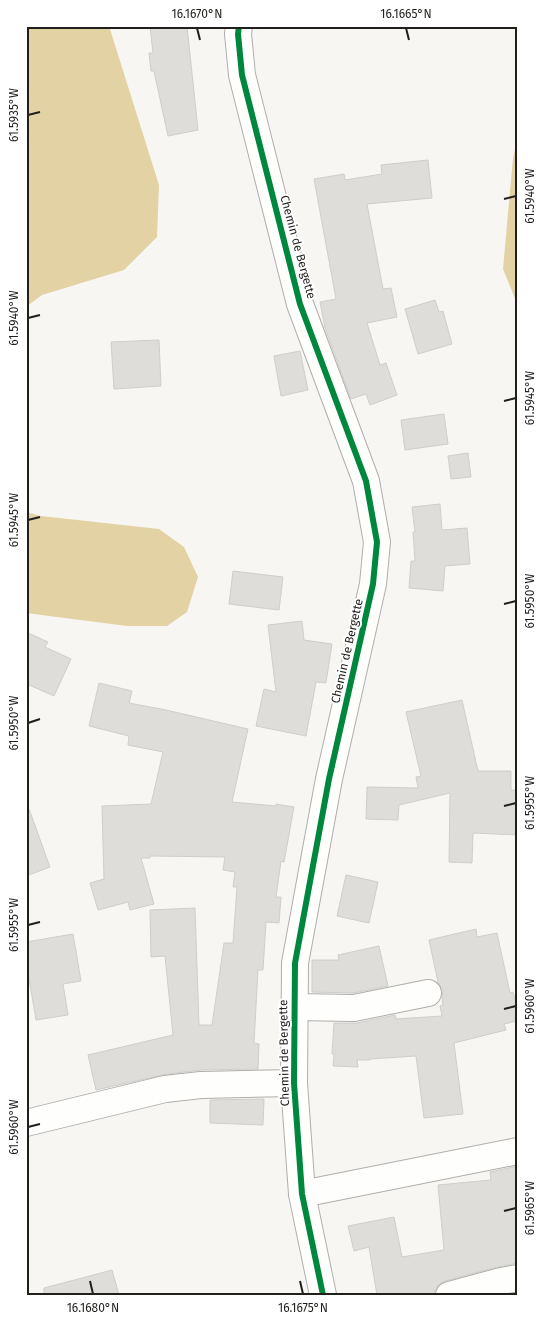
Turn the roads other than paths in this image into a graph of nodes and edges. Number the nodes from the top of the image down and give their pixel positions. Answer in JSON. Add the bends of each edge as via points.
{"nodes":[{"id":1,"x":239,"y":26,"type":"edge"},
{"id":2,"x":428,"y":993,"type":"dead end"},
{"id":3,"x":294,"y":1008,"type":"junction"},
{"id":4,"x":294,"y":1083,"type":"junction"},
{"id":5,"x":26,"y":1123,"type":"edge"},
{"id":6,"x":518,"y":1151,"type":"edge"},
{"id":7,"x":302,"y":1194,"type":"junction"},
{"id":8,"x":518,"y":1278,"type":"edge"},
{"id":9,"x":323,"y":1295,"type":"edge"},
{"id":10,"x":450,"y":1295,"type":"edge"}],
"edges":[{"from":1,"to":3,"type":"street","name":"Chemin de Bergette","via":[[242,75],[300,304],[366,480],[377,542],[373,584],[329,779],[295,963]]},
{"from":2,"to":3,"type":"street","via":[[354,1008]]},
{"from":3,"to":4,"type":"street","name":"Chemin de Bergette"},
{"from":4,"to":5,"type":"street","via":[[165,1089]]},
{"from":4,"to":7,"type":"street","name":"Chemin de Bergette"},
{"from":6,"to":7,"type":"street"},
{"from":7,"to":9,"type":"street","name":"Chemin de Bergette"},
{"from":8,"to":10,"type":"street"}]}
